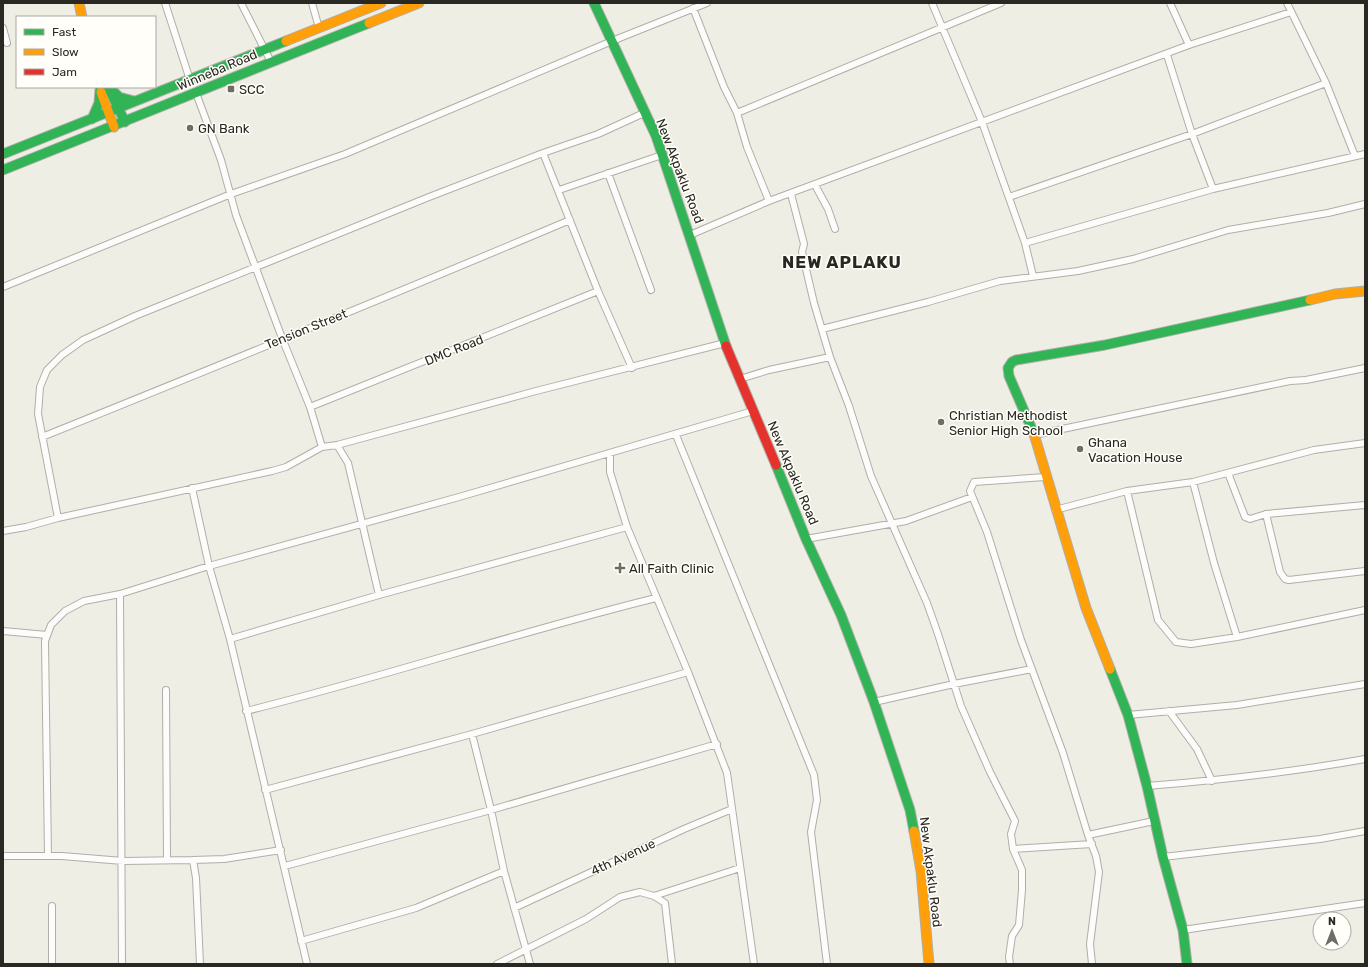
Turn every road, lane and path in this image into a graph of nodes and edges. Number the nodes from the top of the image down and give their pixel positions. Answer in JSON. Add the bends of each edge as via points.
{"nodes":[{"id":1,"x":79,"y":3,"type":"edge"},
{"id":2,"x":165,"y":3,"type":"edge"},
{"id":3,"x":242,"y":3,"type":"edge"},
{"id":4,"x":312,"y":3,"type":"edge"},
{"id":5,"x":381,"y":3,"type":"edge"},
{"id":6,"x":419,"y":3,"type":"edge"},
{"id":7,"x":594,"y":3,"type":"edge"},
{"id":8,"x":707,"y":3,"type":"edge"},
{"id":9,"x":932,"y":3,"type":"edge"},
{"id":10,"x":1001,"y":3,"type":"edge"},
{"id":11,"x":1170,"y":3,"type":"edge"},
{"id":12,"x":1287,"y":3,"type":"edge"},
{"id":13,"x":693,"y":8,"type":"junction"},
{"id":14,"x":1291,"y":12,"type":"junction"},
{"id":15,"x":82,"y":16,"type":"edge"},
{"id":16,"x":3,"y":28,"type":"edge"},
{"id":17,"x":319,"y":28,"type":"junction"},
{"id":18,"x":942,"y":28,"type":"junction"},
{"id":19,"x":612,"y":40,"type":"junction"},
{"id":20,"x":7,"y":43,"type":"dead end"},
{"id":21,"x":1189,"y":45,"type":"junction"},
{"id":22,"x":264,"y":50,"type":"junction"},
{"id":23,"x":1167,"y":55,"type":"junction"},
{"id":24,"x":271,"y":62,"type":"junction"},
{"id":25,"x":190,"y":80,"type":"junction"},
{"id":26,"x":1326,"y":83,"type":"junction"},
{"id":27,"x":104,"y":88,"type":"edge"},
{"id":28,"x":104,"y":88,"type":"edge"},
{"id":29,"x":105,"y":88,"type":"edge"},
{"id":30,"x":106,"y":88,"type":"edge"},
{"id":31,"x":196,"y":93,"type":"junction"},
{"id":32,"x":134,"y":101,"type":"junction"},
{"id":33,"x":118,"y":108,"type":"junction"},
{"id":34,"x":108,"y":112,"type":"junction"},
{"id":35,"x":644,"y":113,"type":"junction"},
{"id":36,"x":737,"y":113,"type":"junction"},
{"id":37,"x":92,"y":119,"type":"junction"},
{"id":38,"x":125,"y":122,"type":"junction"},
{"id":39,"x":982,"y":122,"type":"junction"},
{"id":40,"x":114,"y":126,"type":"junction"},
{"id":41,"x":1192,"y":134,"type":"junction"},
{"id":42,"x":18,"y":148,"type":"junction"},
{"id":43,"x":543,"y":153,"type":"junction"},
{"id":44,"x":3,"y":154,"type":"edge"},
{"id":45,"x":1365,"y":154,"type":"edge"},
{"id":46,"x":662,"y":155,"type":"junction"},
{"id":47,"x":1355,"y":156,"type":"junction"},
{"id":48,"x":23,"y":162,"type":"junction"},
{"id":49,"x":3,"y":170,"type":"edge"},
{"id":50,"x":608,"y":174,"type":"junction"},
{"id":51,"x":815,"y":185,"type":"junction"},
{"id":52,"x":1213,"y":189,"type":"junction"},
{"id":53,"x":559,"y":190,"type":"junction"},
{"id":54,"x":231,"y":194,"type":"junction"},
{"id":55,"x":791,"y":194,"type":"junction"},
{"id":56,"x":1009,"y":197,"type":"junction"},
{"id":57,"x":769,"y":201,"type":"junction"},
{"id":58,"x":1365,"y":204,"type":"edge"},
{"id":59,"x":570,"y":220,"type":"junction"},
{"id":60,"x":835,"y":229,"type":"dead end"},
{"id":61,"x":690,"y":235,"type":"junction"},
{"id":62,"x":1026,"y":243,"type":"junction"},
{"id":63,"x":256,"y":267,"type":"junction"},
{"id":64,"x":1033,"y":276,"type":"junction"},
{"id":65,"x":3,"y":287,"type":"edge"},
{"id":66,"x":651,"y":290,"type":"dead end"},
{"id":67,"x":598,"y":291,"type":"junction"},
{"id":68,"x":1365,"y":291,"type":"edge"},
{"id":69,"x":822,"y":329,"type":"junction"},
{"id":70,"x":282,"y":338,"type":"junction"},
{"id":71,"x":725,"y":343,"type":"junction"},
{"id":72,"x":830,"y":357,"type":"junction"},
{"id":73,"x":632,"y":368,"type":"junction"},
{"id":74,"x":1365,"y":368,"type":"edge"},
{"id":75,"x":740,"y":379,"type":"junction"},
{"id":76,"x":310,"y":407,"type":"junction"},
{"id":77,"x":753,"y":411,"type":"junction"},
{"id":78,"x":676,"y":435,"type":"junction"},
{"id":79,"x":1034,"y":435,"type":"junction"},
{"id":80,"x":42,"y":437,"type":"junction"},
{"id":81,"x":1365,"y":443,"type":"edge"},
{"id":82,"x":337,"y":445,"type":"junction"},
{"id":83,"x":322,"y":447,"type":"junction"},
{"id":84,"x":610,"y":454,"type":"junction"},
{"id":85,"x":1228,"y":473,"type":"junction"},
{"id":86,"x":1045,"y":477,"type":"junction"},
{"id":87,"x":1193,"y":482,"type":"junction"},
{"id":88,"x":192,"y":488,"type":"junction"},
{"id":89,"x":1127,"y":492,"type":"junction"},
{"id":90,"x":972,"y":497,"type":"junction"},
{"id":91,"x":1365,"y":505,"type":"edge"},
{"id":92,"x":1055,"y":510,"type":"junction"},
{"id":93,"x":1266,"y":514,"type":"junction"},
{"id":94,"x":58,"y":518,"type":"junction"},
{"id":95,"x":892,"y":522,"type":"junction"},
{"id":96,"x":362,"y":525,"type":"junction"},
{"id":97,"x":627,"y":527,"type":"junction"},
{"id":98,"x":3,"y":531,"type":"edge"},
{"id":99,"x":806,"y":539,"type":"junction"},
{"id":100,"x":209,"y":566,"type":"junction"},
{"id":101,"x":1365,"y":570,"type":"edge"},
{"id":102,"x":120,"y":594,"type":"junction"},
{"id":103,"x":379,"y":595,"type":"junction"},
{"id":104,"x":656,"y":598,"type":"junction"},
{"id":105,"x":1365,"y":610,"type":"edge"},
{"id":106,"x":3,"y":631,"type":"edge"},
{"id":107,"x":47,"y":635,"type":"junction"},
{"id":108,"x":1237,"y":637,"type":"junction"},
{"id":109,"x":230,"y":639,"type":"junction"},
{"id":110,"x":1032,"y":669,"type":"junction"},
{"id":111,"x":688,"y":672,"type":"junction"},
{"id":112,"x":954,"y":684,"type":"junction"},
{"id":113,"x":1365,"y":684,"type":"edge"},
{"id":114,"x":166,"y":690,"type":"dead end"},
{"id":115,"x":874,"y":702,"type":"junction"},
{"id":116,"x":246,"y":711,"type":"junction"},
{"id":117,"x":1169,"y":711,"type":"junction"},
{"id":118,"x":1128,"y":715,"type":"junction"},
{"id":119,"x":472,"y":734,"type":"junction"},
{"id":120,"x":717,"y":744,"type":"junction"},
{"id":121,"x":1365,"y":759,"type":"edge"},
{"id":122,"x":1212,"y":781,"type":"junction"},
{"id":123,"x":1148,"y":786,"type":"junction"},
{"id":124,"x":265,"y":790,"type":"junction"},
{"id":125,"x":732,"y":809,"type":"junction"},
{"id":126,"x":491,"y":810,"type":"junction"},
{"id":127,"x":1154,"y":822,"type":"junction"},
{"id":128,"x":1365,"y":830,"type":"edge"},
{"id":129,"x":1088,"y":835,"type":"junction"},
{"id":130,"x":1092,"y":844,"type":"junction"},
{"id":131,"x":1013,"y":849,"type":"junction"},
{"id":132,"x":281,"y":850,"type":"junction"},
{"id":133,"x":3,"y":856,"type":"edge"},
{"id":134,"x":48,"y":856,"type":"junction"},
{"id":135,"x":1162,"y":857,"type":"junction"},
{"id":136,"x":167,"y":859,"type":"junction"},
{"id":137,"x":193,"y":860,"type":"junction"},
{"id":138,"x":123,"y":861,"type":"junction"},
{"id":139,"x":285,"y":866,"type":"junction"},
{"id":140,"x":740,"y":868,"type":"junction"},
{"id":141,"x":504,"y":871,"type":"junction"},
{"id":142,"x":654,"y":896,"type":"junction"},
{"id":143,"x":1365,"y":903,"type":"edge"},
{"id":144,"x":52,"y":906,"type":"dead end"},
{"id":145,"x":514,"y":908,"type":"junction"},
{"id":146,"x":1183,"y":930,"type":"junction"},
{"id":147,"x":301,"y":941,"type":"junction"},
{"id":148,"x":527,"y":950,"type":"junction"},
{"id":149,"x":52,"y":964,"type":"edge"},
{"id":150,"x":122,"y":964,"type":"edge"},
{"id":151,"x":200,"y":964,"type":"edge"},
{"id":152,"x":308,"y":964,"type":"edge"},
{"id":153,"x":497,"y":964,"type":"edge"},
{"id":154,"x":530,"y":964,"type":"edge"},
{"id":155,"x":672,"y":964,"type":"edge"},
{"id":156,"x":754,"y":964,"type":"edge"},
{"id":157,"x":827,"y":964,"type":"edge"},
{"id":158,"x":929,"y":964,"type":"edge"},
{"id":159,"x":1010,"y":964,"type":"edge"},
{"id":160,"x":1092,"y":964,"type":"edge"},
{"id":161,"x":1187,"y":964,"type":"edge"}],
"edges":[{"from":1,"to":15,"type":"main road"},
{"from":2,"to":25,"type":"street"},
{"from":3,"to":22,"type":"street"},
{"from":4,"to":17,"type":"street"},
{"from":5,"to":17,"type":"main road","name":"Winneba Road"},
{"from":6,"to":24,"type":"main road","name":"Winneba Road"},
{"from":7,"to":19,"type":"main road","name":"New Akpaklu Road"},
{"from":8,"to":13,"type":"street"},
{"from":9,"to":18,"type":"street"},
{"from":10,"to":18,"type":"street"},
{"from":11,"to":21,"type":"street"},
{"from":12,"to":14,"type":"street"},
{"from":13,"to":19,"type":"street"},
{"from":13,"to":36,"type":"street"},
{"from":14,"to":21,"type":"street"},
{"from":14,"to":26,"type":"street"},
{"from":16,"to":20,"type":"street"},
{"from":17,"to":22,"type":"main road","name":"Winneba Road"},
{"from":18,"to":36,"type":"street"},
{"from":18,"to":39,"type":"street"},
{"from":19,"to":35,"type":"main road","name":"New Akpaklu Road"},
{"from":19,"to":54,"type":"street","via":[[345,154]]},
{"from":21,"to":23,"type":"street"},
{"from":22,"to":24,"type":"street"},
{"from":22,"to":25,"type":"main road","name":"Winneba Road"},
{"from":23,"to":39,"type":"street"},
{"from":23,"to":41,"type":"street"},
{"from":24,"to":31,"type":"main road","name":"Winneba Road"},
{"from":25,"to":32,"type":"main road","name":"Winneba Road"},
{"from":26,"to":41,"type":"street"},
{"from":26,"to":47,"type":"street"},
{"from":27,"to":34,"type":"main road"},
{"from":28,"to":37,"type":"main road"},
{"from":29,"to":33,"type":"main road"},
{"from":30,"to":32,"type":"main road","via":[[119,97]]},
{"from":31,"to":38,"type":"main road","name":"Winneba Road"},
{"from":31,"to":54,"type":"street"},
{"from":32,"to":33,"type":"main road","name":"Winneba Road"},
{"from":33,"to":34,"type":"main road","name":"Winneba Road"},
{"from":33,"to":38,"type":"main road"},
{"from":34,"to":37,"type":"main road","name":"Winneba Road"},
{"from":34,"to":40,"type":"main road"},
{"from":35,"to":43,"type":"street","via":[[598,134]]},
{"from":35,"to":46,"type":"main road","name":"New Akpaklu Road"},
{"from":36,"to":57,"type":"street"},
{"from":37,"to":42,"type":"main road","name":"Winneba Road"},
{"from":38,"to":40,"type":"main road","name":"Winneba Road"},
{"from":39,"to":51,"type":"street"},
{"from":39,"to":56,"type":"street"},
{"from":40,"to":48,"type":"main road","name":"Winneba Road"},
{"from":41,"to":52,"type":"street"},
{"from":41,"to":56,"type":"street"},
{"from":42,"to":44,"type":"main road","name":"Winneba Road"},
{"from":42,"to":48,"type":"main road"},
{"from":43,"to":53,"type":"street"},
{"from":43,"to":63,"type":"street"},
{"from":45,"to":47,"type":"street"},
{"from":46,"to":50,"type":"street"},
{"from":46,"to":61,"type":"main road","name":"New Akpaklu Road"},
{"from":47,"to":52,"type":"street"},
{"from":48,"to":49,"type":"main road","name":"Winneba Road"},
{"from":50,"to":53,"type":"street"},
{"from":50,"to":66,"type":"street"},
{"from":51,"to":55,"type":"street"},
{"from":51,"to":60,"type":"street"},
{"from":52,"to":62,"type":"street"},
{"from":53,"to":59,"type":"street"},
{"from":54,"to":63,"type":"street","via":[[236,215]]},
{"from":54,"to":65,"type":"street"},
{"from":55,"to":57,"type":"street"},
{"from":55,"to":69,"type":"street","via":[[804,244],[802,252]]},
{"from":56,"to":62,"type":"street"},
{"from":57,"to":61,"type":"street"},
{"from":58,"to":64,"type":"street","via":[[1228,230],[1133,259],[1085,270]]},
{"from":59,"to":67,"type":"street"},
{"from":59,"to":70,"type":"street","name":"Tension Street"},
{"from":61,"to":71,"type":"main road","name":"New Akpaklu Road"},
{"from":62,"to":64,"type":"street"},
{"from":63,"to":70,"type":"street"},
{"from":63,"to":80,"type":"street","via":[[135,316],[83,340],[62,355],[47,370],[40,387],[38,414]]},
{"from":64,"to":69,"type":"street","via":[[1000,281]]},
{"from":67,"to":73,"type":"street"},
{"from":67,"to":76,"type":"street","name":"DMC Road"},
{"from":68,"to":79,"type":"main road","via":[[1335,294],[1105,345],[1016,360],[1010,365],[1009,376]]},
{"from":69,"to":72,"type":"street"},
{"from":70,"to":76,"type":"street"},
{"from":70,"to":80,"type":"street","name":"Tension Street"},
{"from":71,"to":73,"type":"street"},
{"from":71,"to":75,"type":"main road","name":"New Akpaklu Road"},
{"from":72,"to":75,"type":"street"},
{"from":72,"to":95,"type":"street","via":[[849,406],[871,476]]},
{"from":73,"to":82,"type":"street"},
{"from":74,"to":79,"type":"street"},
{"from":75,"to":77,"type":"main road","name":"New Akpaklu Road"},
{"from":76,"to":83,"type":"street"},
{"from":77,"to":78,"type":"street"},
{"from":77,"to":99,"type":"main road","name":"New Akpaklu Road"},
{"from":78,"to":84,"type":"street"},
{"from":78,"to":157,"type":"street","via":[[814,775],[817,800],[811,832]]},
{"from":79,"to":86,"type":"main road"},
{"from":80,"to":94,"type":"street"},
{"from":81,"to":85,"type":"street","via":[[1314,450]]},
{"from":82,"to":83,"type":"street"},
{"from":82,"to":96,"type":"street","via":[[348,463]]},
{"from":83,"to":88,"type":"street","via":[[286,467]]},
{"from":84,"to":96,"type":"street"},
{"from":84,"to":97,"type":"street","via":[[610,472]]},
{"from":85,"to":87,"type":"street"},
{"from":85,"to":93,"type":"street","via":[[1245,516],[1250,519]]},
{"from":86,"to":90,"type":"street","via":[[974,482],[970,492]]},
{"from":86,"to":92,"type":"main road"},
{"from":87,"to":89,"type":"street"},
{"from":87,"to":108,"type":"street"},
{"from":88,"to":94,"type":"street"},
{"from":88,"to":100,"type":"street"},
{"from":89,"to":92,"type":"street"},
{"from":89,"to":108,"type":"street","via":[[1158,620],[1162,626],[1176,642],[1190,644]]},
{"from":90,"to":95,"type":"street","via":[[906,521]]},
{"from":90,"to":110,"type":"street","via":[[988,532],[1012,614]]},
{"from":91,"to":93,"type":"street"},
{"from":92,"to":118,"type":"main road","via":[[1086,608]]},
{"from":93,"to":101,"type":"street","via":[[1280,572],[1285,579]]},
{"from":94,"to":98,"type":"street"},
{"from":95,"to":99,"type":"street"},
{"from":95,"to":112,"type":"street","via":[[927,603]]},
{"from":96,"to":100,"type":"street"},
{"from":96,"to":103,"type":"street"},
{"from":97,"to":103,"type":"street"},
{"from":97,"to":104,"type":"street"},
{"from":99,"to":115,"type":"main road","name":"New Akpaklu Road","via":[[834,597]]},
{"from":100,"to":102,"type":"street"},
{"from":100,"to":109,"type":"street"},
{"from":102,"to":107,"type":"street","via":[[84,601],[65,611],[51,625]]},
{"from":102,"to":138,"type":"street"},
{"from":103,"to":109,"type":"street"},
{"from":104,"to":111,"type":"street"},
{"from":104,"to":116,"type":"street"},
{"from":105,"to":108,"type":"street"},
{"from":106,"to":107,"type":"street"},
{"from":107,"to":134,"type":"street","via":[[45,641]]},
{"from":109,"to":116,"type":"street"},
{"from":110,"to":112,"type":"street"},
{"from":110,"to":129,"type":"street","via":[[1063,753]]},
{"from":111,"to":119,"type":"street"},
{"from":111,"to":120,"type":"street"},
{"from":112,"to":115,"type":"street"},
{"from":112,"to":131,"type":"street","via":[[960,706],[1015,821],[1011,834]]},
{"from":113,"to":117,"type":"street","via":[[1237,705]]},
{"from":114,"to":136,"type":"street"},
{"from":115,"to":158,"type":"main road","name":"New Akpaklu Road","via":[[910,810],[921,872]]},
{"from":116,"to":124,"type":"street"},
{"from":117,"to":118,"type":"street"},
{"from":117,"to":122,"type":"street","via":[[1197,749]]},
{"from":118,"to":123,"type":"main road"},
{"from":119,"to":124,"type":"street"},
{"from":119,"to":126,"type":"street"},
{"from":120,"to":125,"type":"street","via":[[726,773]]},
{"from":120,"to":126,"type":"street"},
{"from":121,"to":122,"type":"street"},
{"from":122,"to":123,"type":"street"},
{"from":123,"to":127,"type":"main road"},
{"from":124,"to":132,"type":"street"},
{"from":125,"to":140,"type":"street"},
{"from":125,"to":145,"type":"street","name":"4th Avenue","via":[[684,828]]},
{"from":126,"to":139,"type":"street"},
{"from":126,"to":141,"type":"street"},
{"from":127,"to":129,"type":"street"},
{"from":127,"to":135,"type":"main road"},
{"from":128,"to":135,"type":"street","via":[[1320,839]]},
{"from":129,"to":130,"type":"street"},
{"from":130,"to":131,"type":"street"},
{"from":130,"to":160,"type":"street","via":[[1099,872],[1090,944]]},
{"from":131,"to":159,"type":"street","via":[[1022,870],[1022,890],[1019,925],[1012,936],[1008,957]]},
{"from":132,"to":137,"type":"street","via":[[229,858]]},
{"from":132,"to":139,"type":"street"},
{"from":133,"to":134,"type":"street"},
{"from":134,"to":138,"type":"street"},
{"from":135,"to":146,"type":"main road"},
{"from":136,"to":137,"type":"street"},
{"from":136,"to":138,"type":"street"},
{"from":137,"to":151,"type":"street"},
{"from":138,"to":150,"type":"street"},
{"from":139,"to":147,"type":"street"},
{"from":140,"to":142,"type":"street"},
{"from":140,"to":156,"type":"street"},
{"from":141,"to":145,"type":"street"},
{"from":141,"to":147,"type":"street","via":[[416,908]]},
{"from":142,"to":148,"type":"street","via":[[640,892],[620,897],[586,919]]},
{"from":142,"to":155,"type":"street","via":[[665,903]]},
{"from":143,"to":146,"type":"street"},
{"from":144,"to":149,"type":"street"},
{"from":145,"to":148,"type":"street"},
{"from":146,"to":161,"type":"main road"},
{"from":147,"to":152,"type":"street"},
{"from":148,"to":153,"type":"street"},
{"from":148,"to":154,"type":"street"}]}
